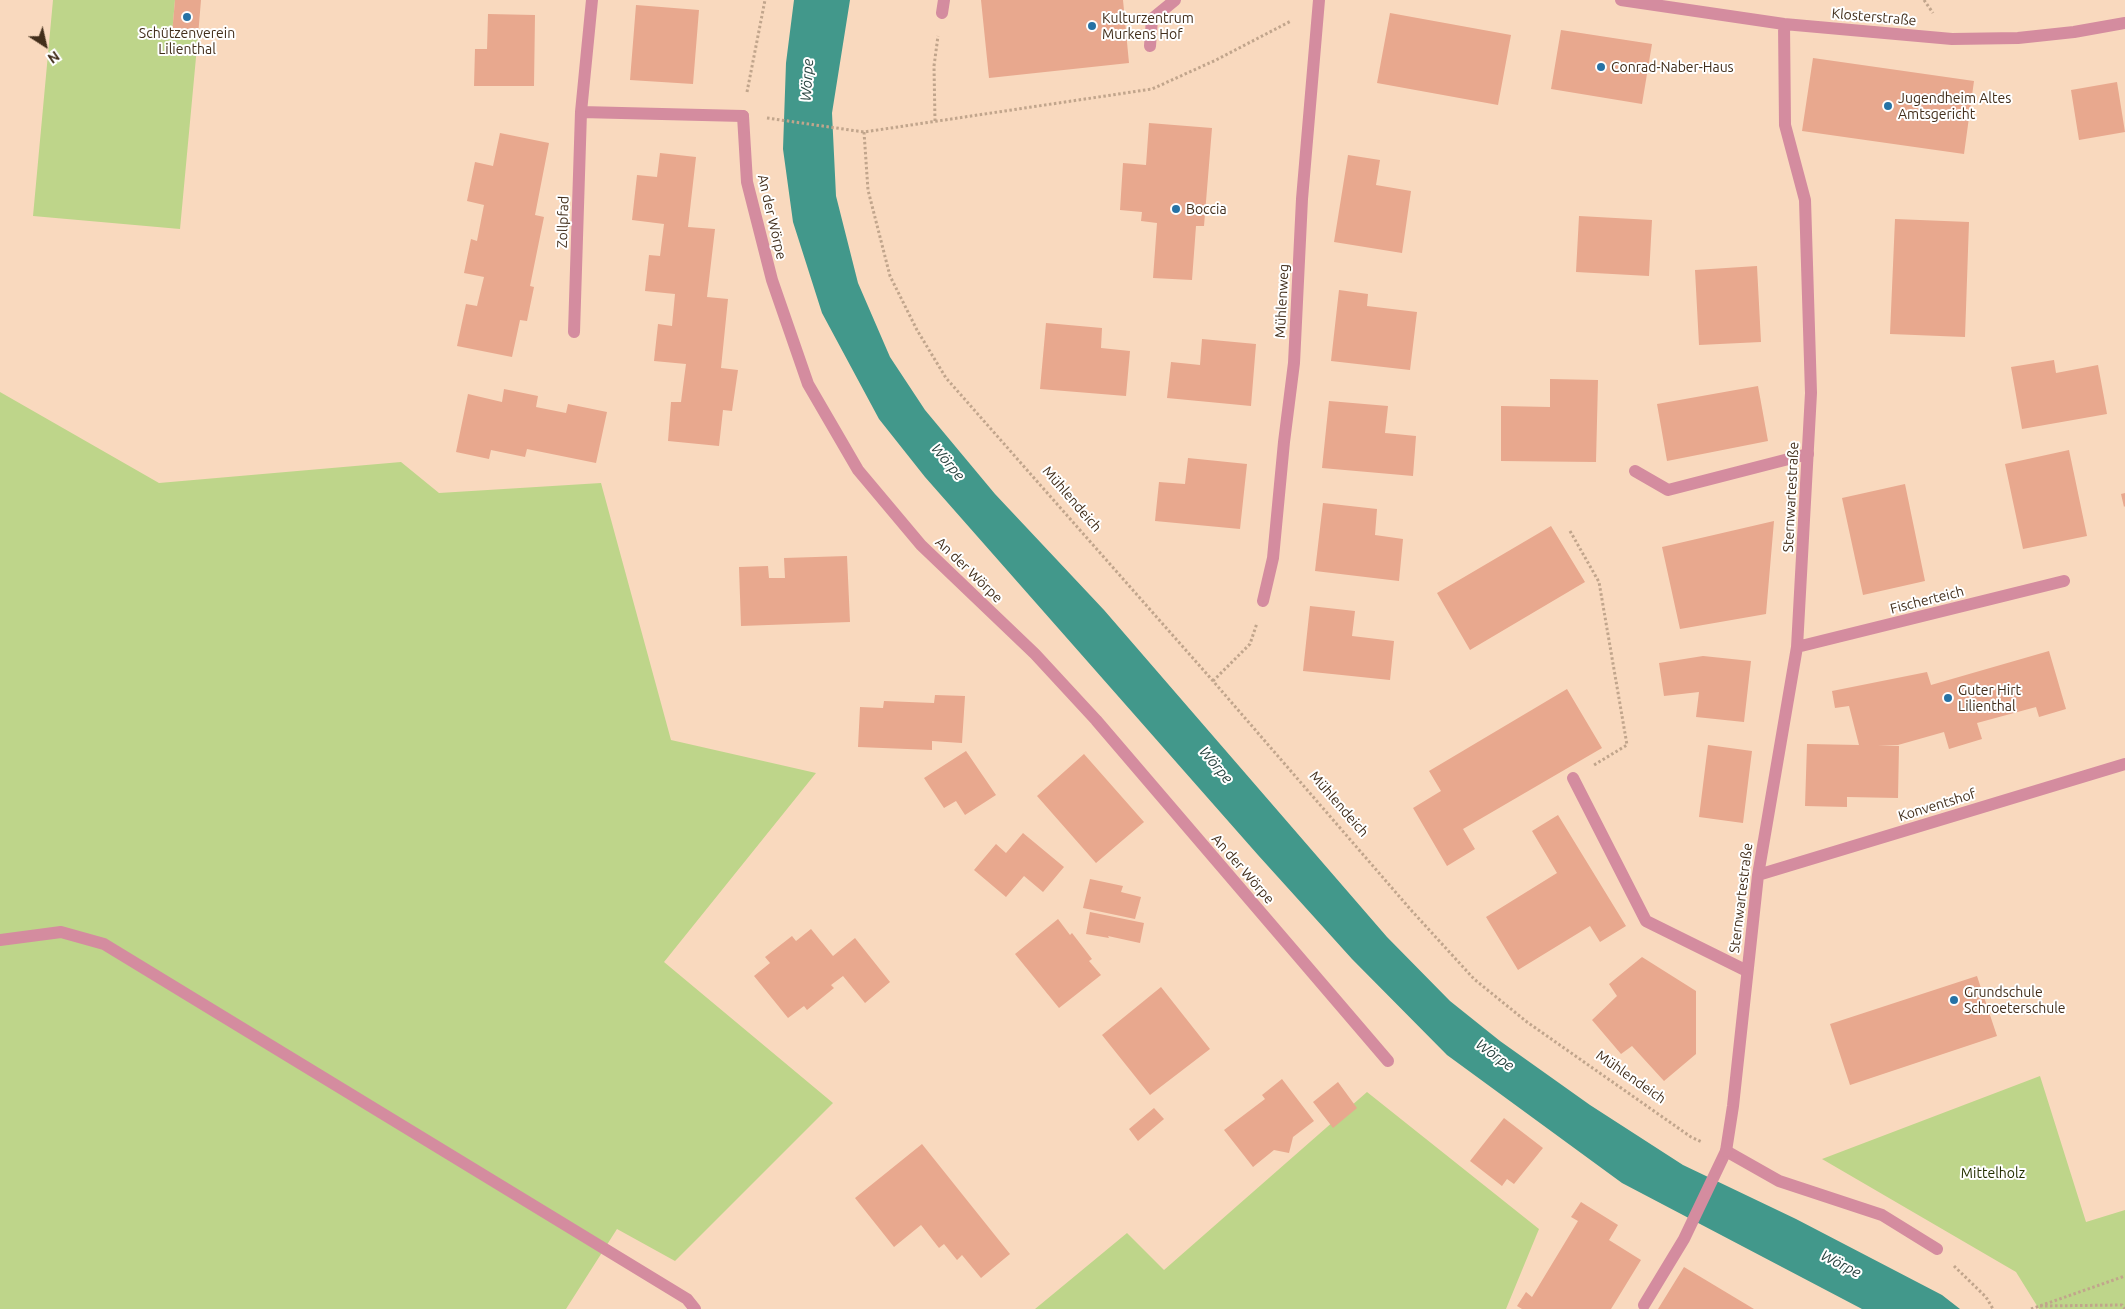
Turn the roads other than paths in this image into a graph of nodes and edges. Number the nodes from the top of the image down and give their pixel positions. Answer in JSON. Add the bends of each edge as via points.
{"nodes":[{"id":1,"x":592,"y":0,"type":"edge"},
{"id":2,"x":944,"y":0,"type":"edge"},
{"id":3,"x":1174,"y":0,"type":"edge"},
{"id":4,"x":1621,"y":0,"type":"edge"},
{"id":5,"x":1318,"y":3,"type":"edge"},
{"id":6,"x":942,"y":13,"type":"road end"},
{"id":7,"x":2125,"y":23,"type":"edge"},
{"id":8,"x":1784,"y":24,"type":"junction"},
{"id":9,"x":1150,"y":46,"type":"dead end"},
{"id":10,"x":581,"y":112,"type":"junction"},
{"id":11,"x":574,"y":332,"type":"dead end"},
{"id":12,"x":1808,"y":454,"type":"junction"},
{"id":13,"x":1635,"y":470,"type":"dead end"},
{"id":14,"x":2064,"y":581,"type":"dead end"},
{"id":15,"x":1263,"y":602,"type":"road end"},
{"id":16,"x":1797,"y":647,"type":"junction"},
{"id":17,"x":2125,"y":764,"type":"edge"},
{"id":18,"x":1573,"y":778,"type":"road end"},
{"id":19,"x":1758,"y":875,"type":"junction"},
{"id":20,"x":0,"y":940,"type":"edge"},
{"id":21,"x":1747,"y":971,"type":"junction"},
{"id":22,"x":1388,"y":1061,"type":"dead end"},
{"id":23,"x":1726,"y":1151,"type":"junction"},
{"id":24,"x":1937,"y":1249,"type":"road end"},
{"id":25,"x":1644,"y":1305,"type":"dead end"},
{"id":26,"x":695,"y":1309,"type":"edge"}],
"edges":[{"from":1,"to":10,"type":"street","name":"Zollpfad"},
{"from":2,"to":6,"type":"street"},
{"from":3,"to":9,"type":"street","via":[[1152,19]]},
{"from":4,"to":8,"type":"street","name":"Klosterstraße"},
{"from":5,"to":15,"type":"street","name":"Mühlenweg","via":[[1302,199],[1294,363],[1273,558]]},
{"from":7,"to":8,"type":"street","name":"Klosterstraße","via":[[2018,38],[1952,39]]},
{"from":8,"to":12,"type":"street","name":"Sternwartestraße","via":[[1785,124],[1805,200],[1811,392]]},
{"from":10,"to":11,"type":"street","name":"Zollpfad"},
{"from":10,"to":22,"type":"street","name":"An der Wörpe","via":[[743,116],[747,182],[772,280],[808,384],[858,470],[921,545],[1035,654],[1096,720]]},
{"from":12,"to":13,"type":"street","via":[[1668,490]]},
{"from":12,"to":16,"type":"street","name":"Sternwartestraße"},
{"from":14,"to":16,"type":"street","name":"Fischerteich"},
{"from":16,"to":19,"type":"street","name":"Sternwartestraße"},
{"from":17,"to":19,"type":"street","name":"Konventshof"},
{"from":18,"to":21,"type":"street","name":"Sternwartestraße","via":[[1646,920]]},
{"from":19,"to":21,"type":"street","name":"Sternwartestraße"},
{"from":20,"to":26,"type":"street","via":[[61,932],[104,944],[680,1294]]},
{"from":21,"to":23,"type":"street","name":"Sternwartestraße"},
{"from":23,"to":24,"type":"street","via":[[1779,1181],[1882,1215]]},
{"from":23,"to":25,"type":"street","name":"Sternwartestraße","via":[[1689,1228]]}]}
